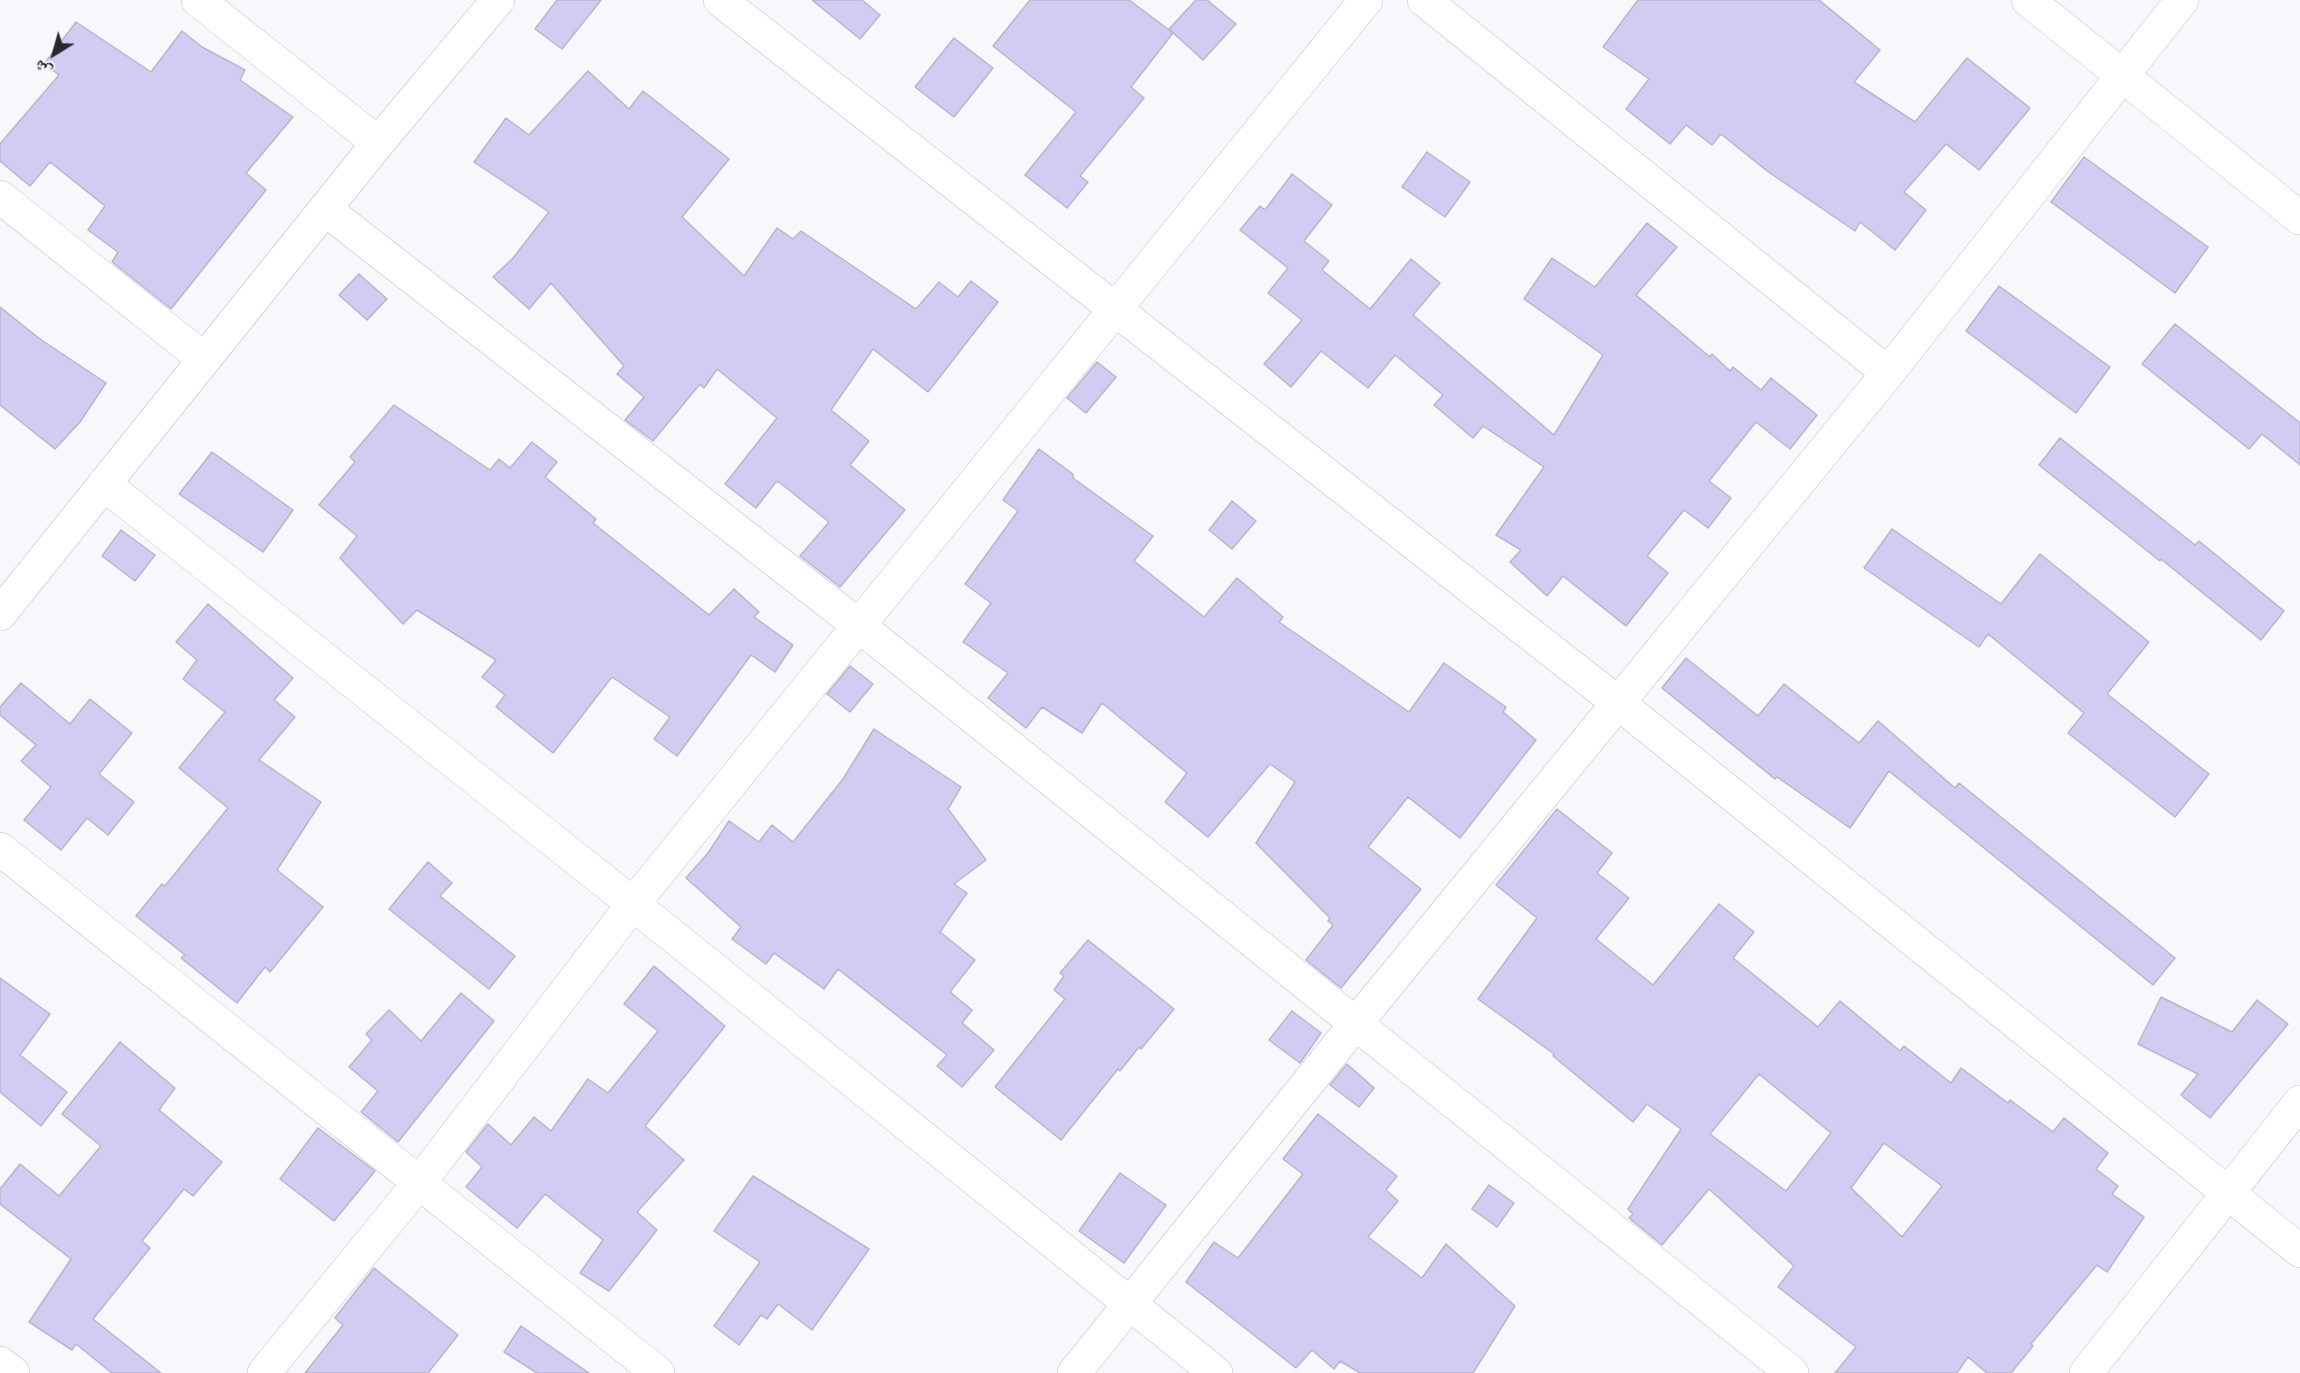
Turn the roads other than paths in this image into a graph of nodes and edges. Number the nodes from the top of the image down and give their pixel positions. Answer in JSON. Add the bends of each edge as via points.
{"nodes":[{"id":1,"x":198,"y":0,"type":"edge"},
{"id":2,"x":498,"y":0,"type":"edge"},
{"id":3,"x":720,"y":0,"type":"edge"},
{"id":4,"x":1366,"y":0,"type":"edge"},
{"id":5,"x":1424,"y":0,"type":"edge"},
{"id":6,"x":2028,"y":0,"type":"edge"},
{"id":7,"x":2182,"y":0,"type":"edge"},
{"id":8,"x":2121,"y":75,"type":"junction"},
{"id":9,"x":378,"y":143,"type":"junction"},
{"id":10,"x":0,"y":197,"type":"edge"},
{"id":11,"x":327,"y":210,"type":"junction"},
{"id":12,"x":2300,"y":218,"type":"edge"},
{"id":13,"x":1113,"y":309,"type":"junction"},
{"id":14,"x":204,"y":359,"type":"junction"},
{"id":15,"x":1888,"y":373,"type":"junction"},
{"id":16,"x":104,"y":484,"type":"junction"},
{"id":17,"x":5,"y":598,"type":"edge"},
{"id":18,"x":858,"y":625,"type":"junction"},
{"id":19,"x":1617,"y":702,"type":"junction"},
{"id":20,"x":0,"y":849,"type":"edge"},
{"id":21,"x":633,"y":904,"type":"junction"},
{"id":22,"x":1357,"y":1022,"type":"junction"},
{"id":23,"x":2300,"y":1102,"type":"edge"},
{"id":24,"x":419,"y":1183,"type":"junction"},
{"id":25,"x":2229,"y":1191,"type":"junction"},
{"id":26,"x":2300,"y":1251,"type":"edge"},
{"id":27,"x":1128,"y":1305,"type":"junction"},
{"id":28,"x":0,"y":1363,"type":"edge"},
{"id":29,"x":13,"y":1373,"type":"edge"},
{"id":30,"x":264,"y":1373,"type":"edge"},
{"id":31,"x":658,"y":1373,"type":"edge"},
{"id":32,"x":1074,"y":1373,"type":"edge"},
{"id":33,"x":1216,"y":1373,"type":"edge"},
{"id":34,"x":1792,"y":1373,"type":"edge"},
{"id":35,"x":2086,"y":1373,"type":"edge"}],
"edges":[{"from":1,"to":9,"type":"street"},
{"from":2,"to":9,"type":"street"},
{"from":3,"to":13,"type":"street"},
{"from":4,"to":13,"type":"street"},
{"from":5,"to":15,"type":"street"},
{"from":6,"to":8,"type":"street"},
{"from":7,"to":8,"type":"street"},
{"from":8,"to":12,"type":"street"},
{"from":8,"to":15,"type":"street"},
{"from":9,"to":11,"type":"street"},
{"from":10,"to":14,"type":"street"},
{"from":11,"to":14,"type":"street"},
{"from":11,"to":18,"type":"street"},
{"from":13,"to":18,"type":"street"},
{"from":13,"to":19,"type":"street"},
{"from":14,"to":16,"type":"street"},
{"from":15,"to":19,"type":"street"},
{"from":16,"to":17,"type":"street"},
{"from":16,"to":21,"type":"street"},
{"from":18,"to":21,"type":"street"},
{"from":18,"to":22,"type":"street"},
{"from":19,"to":22,"type":"street"},
{"from":19,"to":25,"type":"street"},
{"from":20,"to":24,"type":"street"},
{"from":21,"to":24,"type":"street"},
{"from":21,"to":27,"type":"street"},
{"from":22,"to":27,"type":"street"},
{"from":22,"to":34,"type":"street"},
{"from":23,"to":25,"type":"street"},
{"from":24,"to":30,"type":"street"},
{"from":24,"to":31,"type":"street"},
{"from":25,"to":26,"type":"street"},
{"from":25,"to":35,"type":"street"},
{"from":27,"to":32,"type":"street"},
{"from":27,"to":33,"type":"street"},
{"from":28,"to":29,"type":"street"}]}
